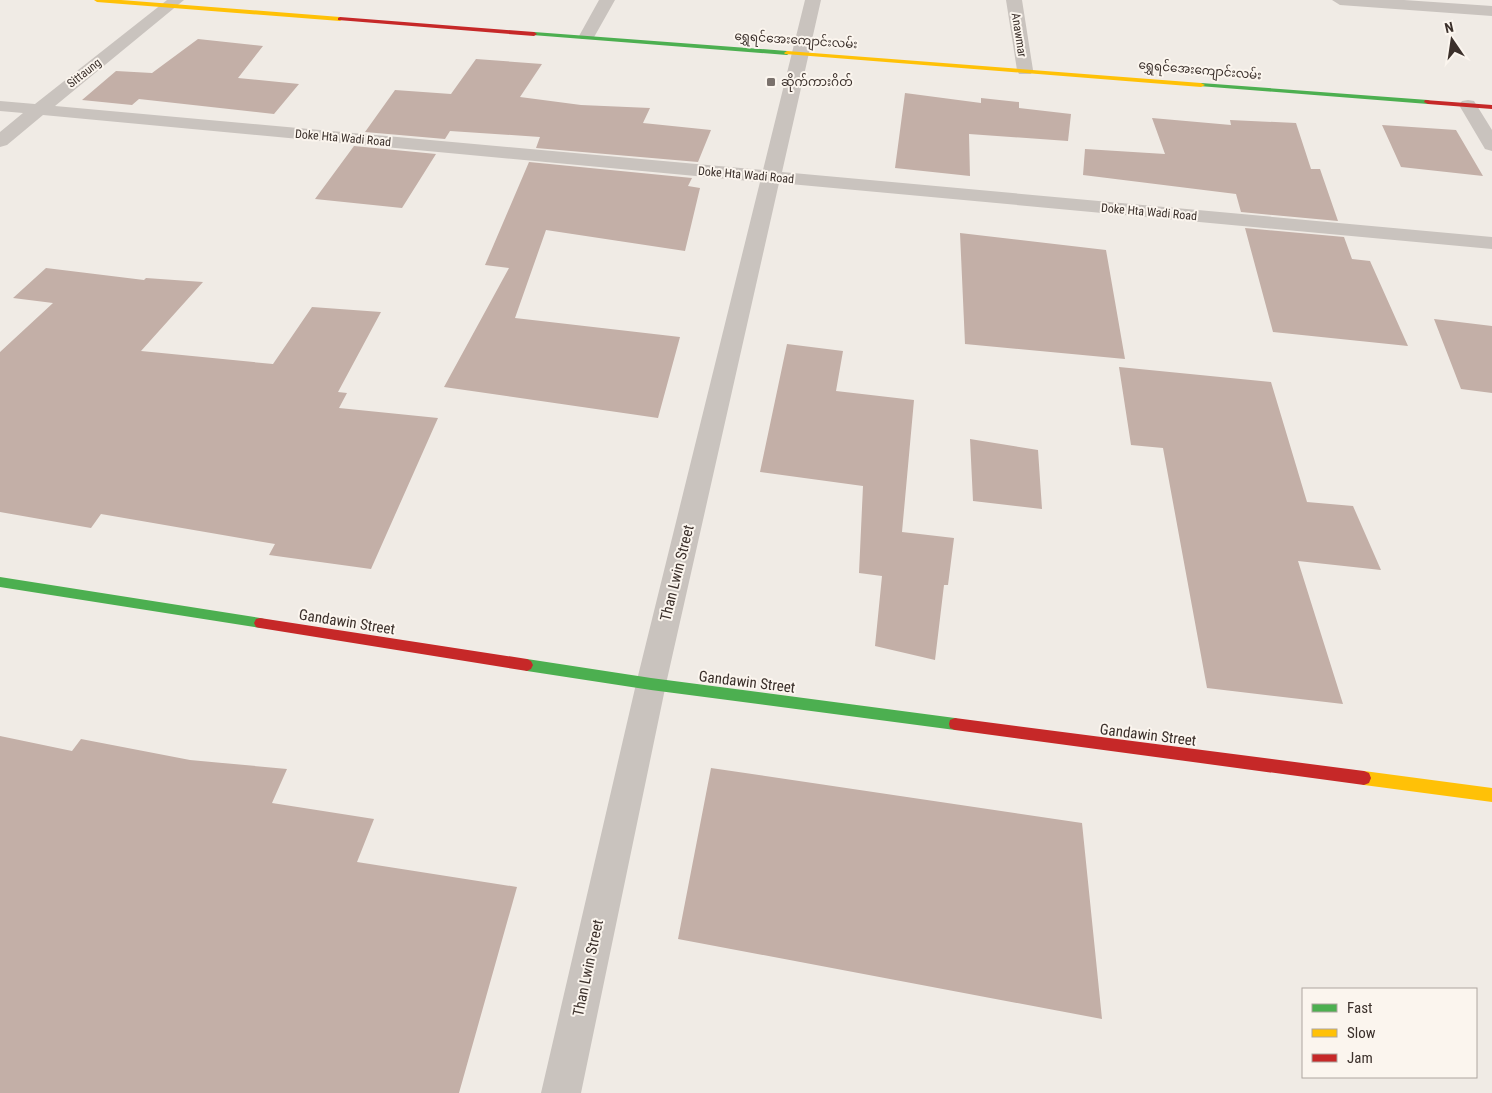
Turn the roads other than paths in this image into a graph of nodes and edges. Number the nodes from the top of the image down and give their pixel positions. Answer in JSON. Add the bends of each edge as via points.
{"nodes":[{"id":1,"x":97,"y":0,"type":"edge"},
{"id":2,"x":607,"y":0,"type":"edge"},
{"id":3,"x":813,"y":0,"type":"edge"},
{"id":4,"x":1014,"y":0,"type":"edge"},
{"id":5,"x":1340,"y":0,"type":"edge"},
{"id":6,"x":172,"y":3,"type":"edge"},
{"id":7,"x":1492,"y":11,"type":"edge"},
{"id":8,"x":587,"y":36,"type":"junction"},
{"id":9,"x":800,"y":54,"type":"junction"},
{"id":10,"x":1025,"y":70,"type":"junction"},
{"id":11,"x":1468,"y":105,"type":"junction"},
{"id":12,"x":0,"y":106,"type":"edge"},
{"id":13,"x":1492,"y":107,"type":"edge"},
{"id":14,"x":37,"y":110,"type":"junction"},
{"id":15,"x":0,"y":142,"type":"edge"},
{"id":16,"x":1492,"y":145,"type":"edge"},
{"id":17,"x":773,"y":177,"type":"junction"},
{"id":18,"x":1492,"y":243,"type":"edge"},
{"id":19,"x":0,"y":582,"type":"edge"},
{"id":20,"x":650,"y":684,"type":"junction"},
{"id":21,"x":1492,"y":795,"type":"edge"},
{"id":22,"x":561,"y":1093,"type":"edge"}],
"edges":[{"from":1,"to":6,"type":"street","name":"ရွှေရင်အေးကျောင်းလမ်း"},
{"from":2,"to":8,"type":"street"},
{"from":3,"to":9,"type":"street","name":"Than Lwin Street"},
{"from":4,"to":10,"type":"street","name":"Anawmar"},
{"from":5,"to":7,"type":"street"},
{"from":6,"to":8,"type":"street","name":"ရွှေရင်အေးကျောင်းလမ်း"},
{"from":6,"to":14,"type":"street","name":"Sittaung"},
{"from":8,"to":9,"type":"street","name":"ရွှေရင်အေးကျောင်းလမ်း"},
{"from":9,"to":10,"type":"street","name":"ရွှေရင်အေးကျောင်းလမ်း"},
{"from":9,"to":17,"type":"street","name":"Than Lwin Street"},
{"from":10,"to":11,"type":"street","name":"ရွှေရင်အေးကျောင်းလမ်း"},
{"from":11,"to":13,"type":"street","name":"ရွှေရင်အေးကျောင်းလမ်း"},
{"from":11,"to":16,"type":"street"},
{"from":12,"to":14,"type":"street","name":"Doke Hta Wadi Road"},
{"from":14,"to":15,"type":"street","name":"Sittaung"},
{"from":14,"to":17,"type":"street","name":"Doke Hta Wadi Road"},
{"from":17,"to":18,"type":"street","name":"Doke Hta Wadi Road"},
{"from":17,"to":20,"type":"street","name":"Than Lwin Street"},
{"from":19,"to":20,"type":"street","name":"Gandawin Street"},
{"from":20,"to":21,"type":"street","name":"Gandawin Street"},
{"from":20,"to":22,"type":"street","name":"Than Lwin Street"}]}
